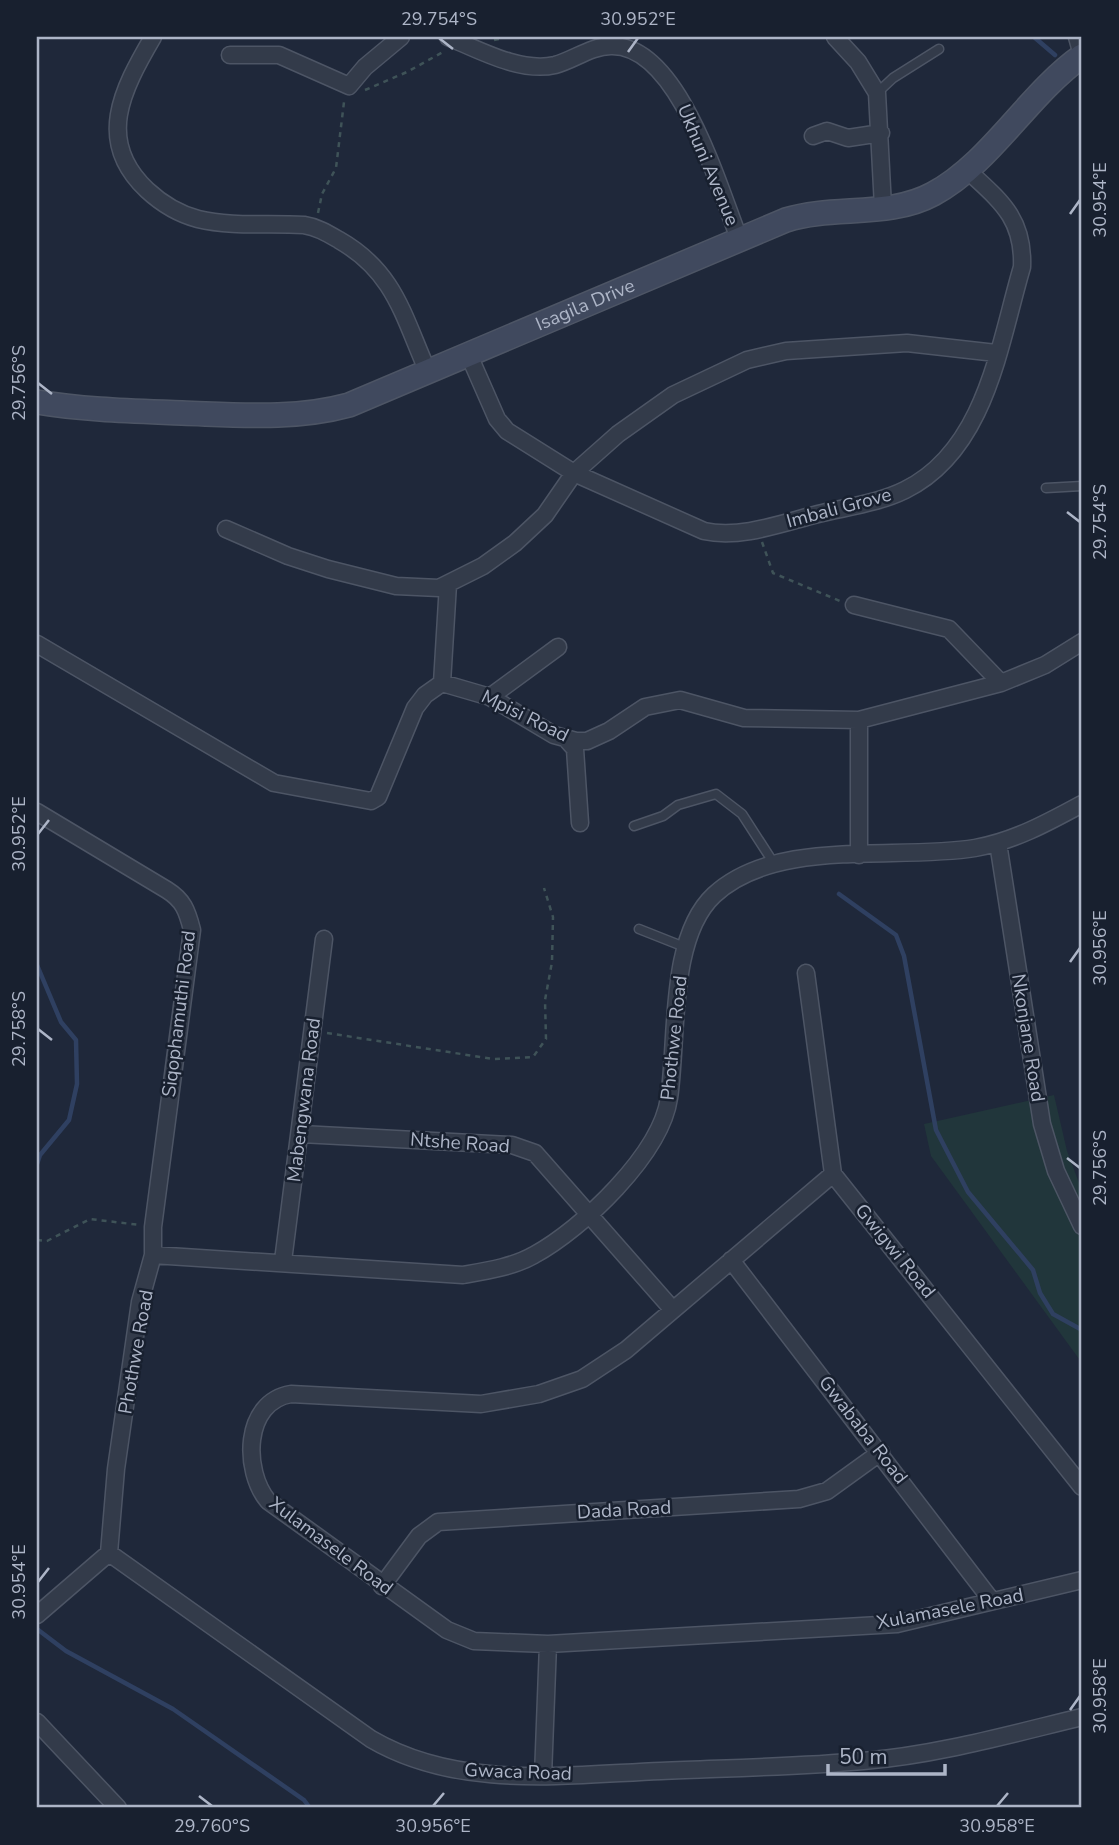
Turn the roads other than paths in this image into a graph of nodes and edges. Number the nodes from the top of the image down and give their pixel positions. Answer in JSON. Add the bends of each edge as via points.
{"nodes":[{"id":1,"x":153,"y":37,"type":"edge"},
{"id":2,"x":401,"y":37,"type":"edge"},
{"id":3,"x":448,"y":37,"type":"edge"},
{"id":4,"x":835,"y":37,"type":"edge"},
{"id":5,"x":1077,"y":37,"type":"edge"},
{"id":6,"x":939,"y":49,"type":"dead end"},
{"id":7,"x":230,"y":55,"type":"dead end"},
{"id":8,"x":1082,"y":55,"type":"edge"},
{"id":9,"x":877,"y":93,"type":"junction"},
{"id":10,"x":881,"y":133,"type":"junction"},
{"id":11,"x":813,"y":136,"type":"dead end"},
{"id":12,"x":966,"y":169,"type":"junction"},
{"id":13,"x":883,"y":207,"type":"junction"},
{"id":14,"x":740,"y":241,"type":"junction"},
{"id":15,"x":468,"y":353,"type":"junction"},
{"id":16,"x":996,"y":353,"type":"junction"},
{"id":17,"x":428,"y":372,"type":"junction"},
{"id":18,"x":37,"y":402,"type":"edge"},
{"id":19,"x":573,"y":473,"type":"junction"},
{"id":20,"x":1082,"y":486,"type":"edge"},
{"id":21,"x":1046,"y":488,"type":"dead end"},
{"id":22,"x":226,"y":529,"type":"dead end"},
{"id":23,"x":447,"y":584,"type":"junction"},
{"id":24,"x":855,"y":605,"type":"road end"},
{"id":25,"x":1082,"y":642,"type":"edge"},
{"id":26,"x":37,"y":644,"type":"edge"},
{"id":27,"x":558,"y":647,"type":"dead end"},
{"id":28,"x":442,"y":683,"type":"junction"},
{"id":29,"x":1001,"y":683,"type":"junction"},
{"id":30,"x":490,"y":697,"type":"junction"},
{"id":31,"x":859,"y":720,"type":"junction"},
{"id":32,"x":567,"y":740,"type":"junction"},
{"id":33,"x":1082,"y":804,"type":"edge"},
{"id":34,"x":37,"y":812,"type":"edge"},
{"id":35,"x":580,"y":824,"type":"dead end"},
{"id":36,"x":634,"y":825,"type":"dead end"},
{"id":37,"x":998,"y":843,"type":"junction"},
{"id":38,"x":859,"y":855,"type":"junction"},
{"id":39,"x":772,"y":862,"type":"junction"},
{"id":40,"x":639,"y":929,"type":"dead end"},
{"id":41,"x":324,"y":939,"type":"dead end"},
{"id":42,"x":687,"y":948,"type":"junction"},
{"id":43,"x":806,"y":973,"type":"dead end"},
{"id":44,"x":301,"y":1134,"type":"junction"},
{"id":45,"x":833,"y":1174,"type":"junction"},
{"id":46,"x":589,"y":1213,"type":"junction"},
{"id":47,"x":1082,"y":1226,"type":"edge"},
{"id":48,"x":153,"y":1255,"type":"junction"},
{"id":49,"x":731,"y":1260,"type":"junction"},
{"id":50,"x":283,"y":1261,"type":"junction"},
{"id":51,"x":673,"y":1310,"type":"junction"},
{"id":52,"x":881,"y":1452,"type":"junction"},
{"id":53,"x":1082,"y":1487,"type":"edge"},
{"id":54,"x":109,"y":1553,"type":"junction"},
{"id":55,"x":1082,"y":1580,"type":"edge"},
{"id":56,"x":383,"y":1586,"type":"junction"},
{"id":57,"x":992,"y":1601,"type":"junction"},
{"id":58,"x":37,"y":1614,"type":"edge"},
{"id":59,"x":548,"y":1644,"type":"junction"},
{"id":60,"x":1082,"y":1717,"type":"edge"},
{"id":61,"x":37,"y":1722,"type":"edge"},
{"id":62,"x":544,"y":1776,"type":"junction"},
{"id":63,"x":118,"y":1808,"type":"edge"}],
"edges":[{"from":1,"to":17,"type":"street","via":[[120,104],[116,129],[120,153],[141,184],[158,201],[199,219],[315,227],[345,243],[381,271]]},
{"from":2,"to":7,"type":"street","via":[[365,67],[347,90],[279,55]]},
{"from":3,"to":14,"type":"street","name":"Ukhuni Avenue","via":[[536,66],[555,65],[603,46],[634,50],[676,91]]},
{"from":4,"to":9,"type":"street"},
{"from":5,"to":8,"type":"street"},
{"from":6,"to":9,"type":"lane"},
{"from":8,"to":12,"type":"street","name":"Isagila Drive"},
{"from":9,"to":10,"type":"street"},
{"from":10,"to":11,"type":"street","via":[[848,138],[827,131]]},
{"from":10,"to":13,"type":"street"},
{"from":12,"to":13,"type":"street","name":"Isagila Drive","via":[[933,194]]},
{"from":12,"to":16,"type":"street","name":"Imbali Grove","via":[[1012,216],[1023,247],[1022,267]]},
{"from":13,"to":14,"type":"street","name":"Isagila Drive","via":[[799,216]]},
{"from":14,"to":15,"type":"street","name":"Isagila Drive"},
{"from":15,"to":17,"type":"street","name":"Isagila Drive"},
{"from":15,"to":19,"type":"street","name":"Imbali Grove","via":[[500,424]]},
{"from":16,"to":19,"type":"street","via":[[907,343],[761,355],[673,395]]},
{"from":16,"to":19,"type":"street","name":"Imbali Grove","via":[[983,399],[954,451],[919,482],[889,496],[721,535]]},
{"from":17,"to":18,"type":"street","name":"Isagila Drive","via":[[349,405],[282,417],[76,408]]},
{"from":19,"to":23,"type":"street","via":[[545,515],[515,542],[483,566]]},
{"from":20,"to":21,"type":"lane"},
{"from":22,"to":23,"type":"street","via":[[288,556],[370,579],[414,589]]},
{"from":23,"to":28,"type":"street"},
{"from":24,"to":29,"type":"street","via":[[949,629]]},
{"from":25,"to":29,"type":"street","name":"Mpisi Road","via":[[1045,665]]},
{"from":26,"to":28,"type":"street","via":[[274,783],[371,801],[379,794],[415,708]]},
{"from":27,"to":30,"type":"street"},
{"from":28,"to":30,"type":"street","name":"Mpisi Road"},
{"from":29,"to":31,"type":"street","name":"Mpisi Road"},
{"from":30,"to":32,"type":"street","name":"Mpisi Road"},
{"from":31,"to":32,"type":"street","name":"Mpisi Road","via":[[744,718],[680,700],[645,707],[599,737]]},
{"from":31,"to":38,"type":"street"},
{"from":32,"to":35,"type":"street","via":[[575,750]]},
{"from":33,"to":37,"type":"street","name":"Phothwe Road","via":[[1026,834]]},
{"from":34,"to":48,"type":"street","name":"Siqophamuthi Road","via":[[167,890],[187,910],[192,930]]},
{"from":36,"to":39,"type":"lane","via":[[716,794],[742,814]]},
{"from":37,"to":38,"type":"street","name":"Phothwe Road"},
{"from":37,"to":47,"type":"street","name":"Nkonjane Road","via":[[1042,1124],[1056,1171]]},
{"from":38,"to":39,"type":"street","name":"Phothwe Road"},
{"from":39,"to":42,"type":"street","name":"Phothwe Road","via":[[712,896],[692,927]]},
{"from":40,"to":42,"type":"lane"},
{"from":41,"to":44,"type":"street","name":"Mabengwana Road"},
{"from":42,"to":46,"type":"street","name":"Phothwe Road","via":[[669,1101],[654,1139],[640,1159]]},
{"from":43,"to":45,"type":"street"},
{"from":44,"to":46,"type":"street","name":"Ntshe Road","via":[[512,1145],[542,1159]]},
{"from":44,"to":50,"type":"street","name":"Mabengwana Road"},
{"from":45,"to":49,"type":"street","name":"Xulamasele Road"},
{"from":45,"to":53,"type":"street","name":"Gwigwi Road"},
{"from":46,"to":50,"type":"street","name":"Phothwe Road","via":[[533,1256],[463,1275]]},
{"from":46,"to":51,"type":"street","name":"Ntshe Road"},
{"from":48,"to":50,"type":"street","name":"Phothwe Road"},
{"from":48,"to":54,"type":"street","name":"Phothwe Road","via":[[140,1302]]},
{"from":49,"to":51,"type":"street","name":"Xulamasele Road"},
{"from":49,"to":52,"type":"street","name":"Gwababa Road"},
{"from":51,"to":56,"type":"street","name":"Xulamasele Road","via":[[582,1379],[539,1394],[481,1404],[291,1394],[270,1402],[257,1419],[251,1457],[257,1488],[268,1501]]},
{"from":52,"to":56,"type":"street","name":"Dada Road","via":[[827,1491],[799,1499],[438,1522],[419,1536]]},
{"from":52,"to":57,"type":"street","name":"Gwababa Road"},
{"from":54,"to":58,"type":"street"},
{"from":54,"to":62,"type":"street","name":"Gwaca Road","via":[[399,1755],[427,1766],[470,1773]]},
{"from":55,"to":57,"type":"street","name":"Xulamasele Road"},
{"from":56,"to":59,"type":"street","name":"Xulamasele Road","via":[[467,1639]]},
{"from":57,"to":59,"type":"street","name":"Xulamasele Road","via":[[897,1623]]},
{"from":59,"to":62,"type":"street"},
{"from":60,"to":62,"type":"street","name":"Gwaca Road","via":[[863,1761]]},
{"from":61,"to":63,"type":"street"}]}
